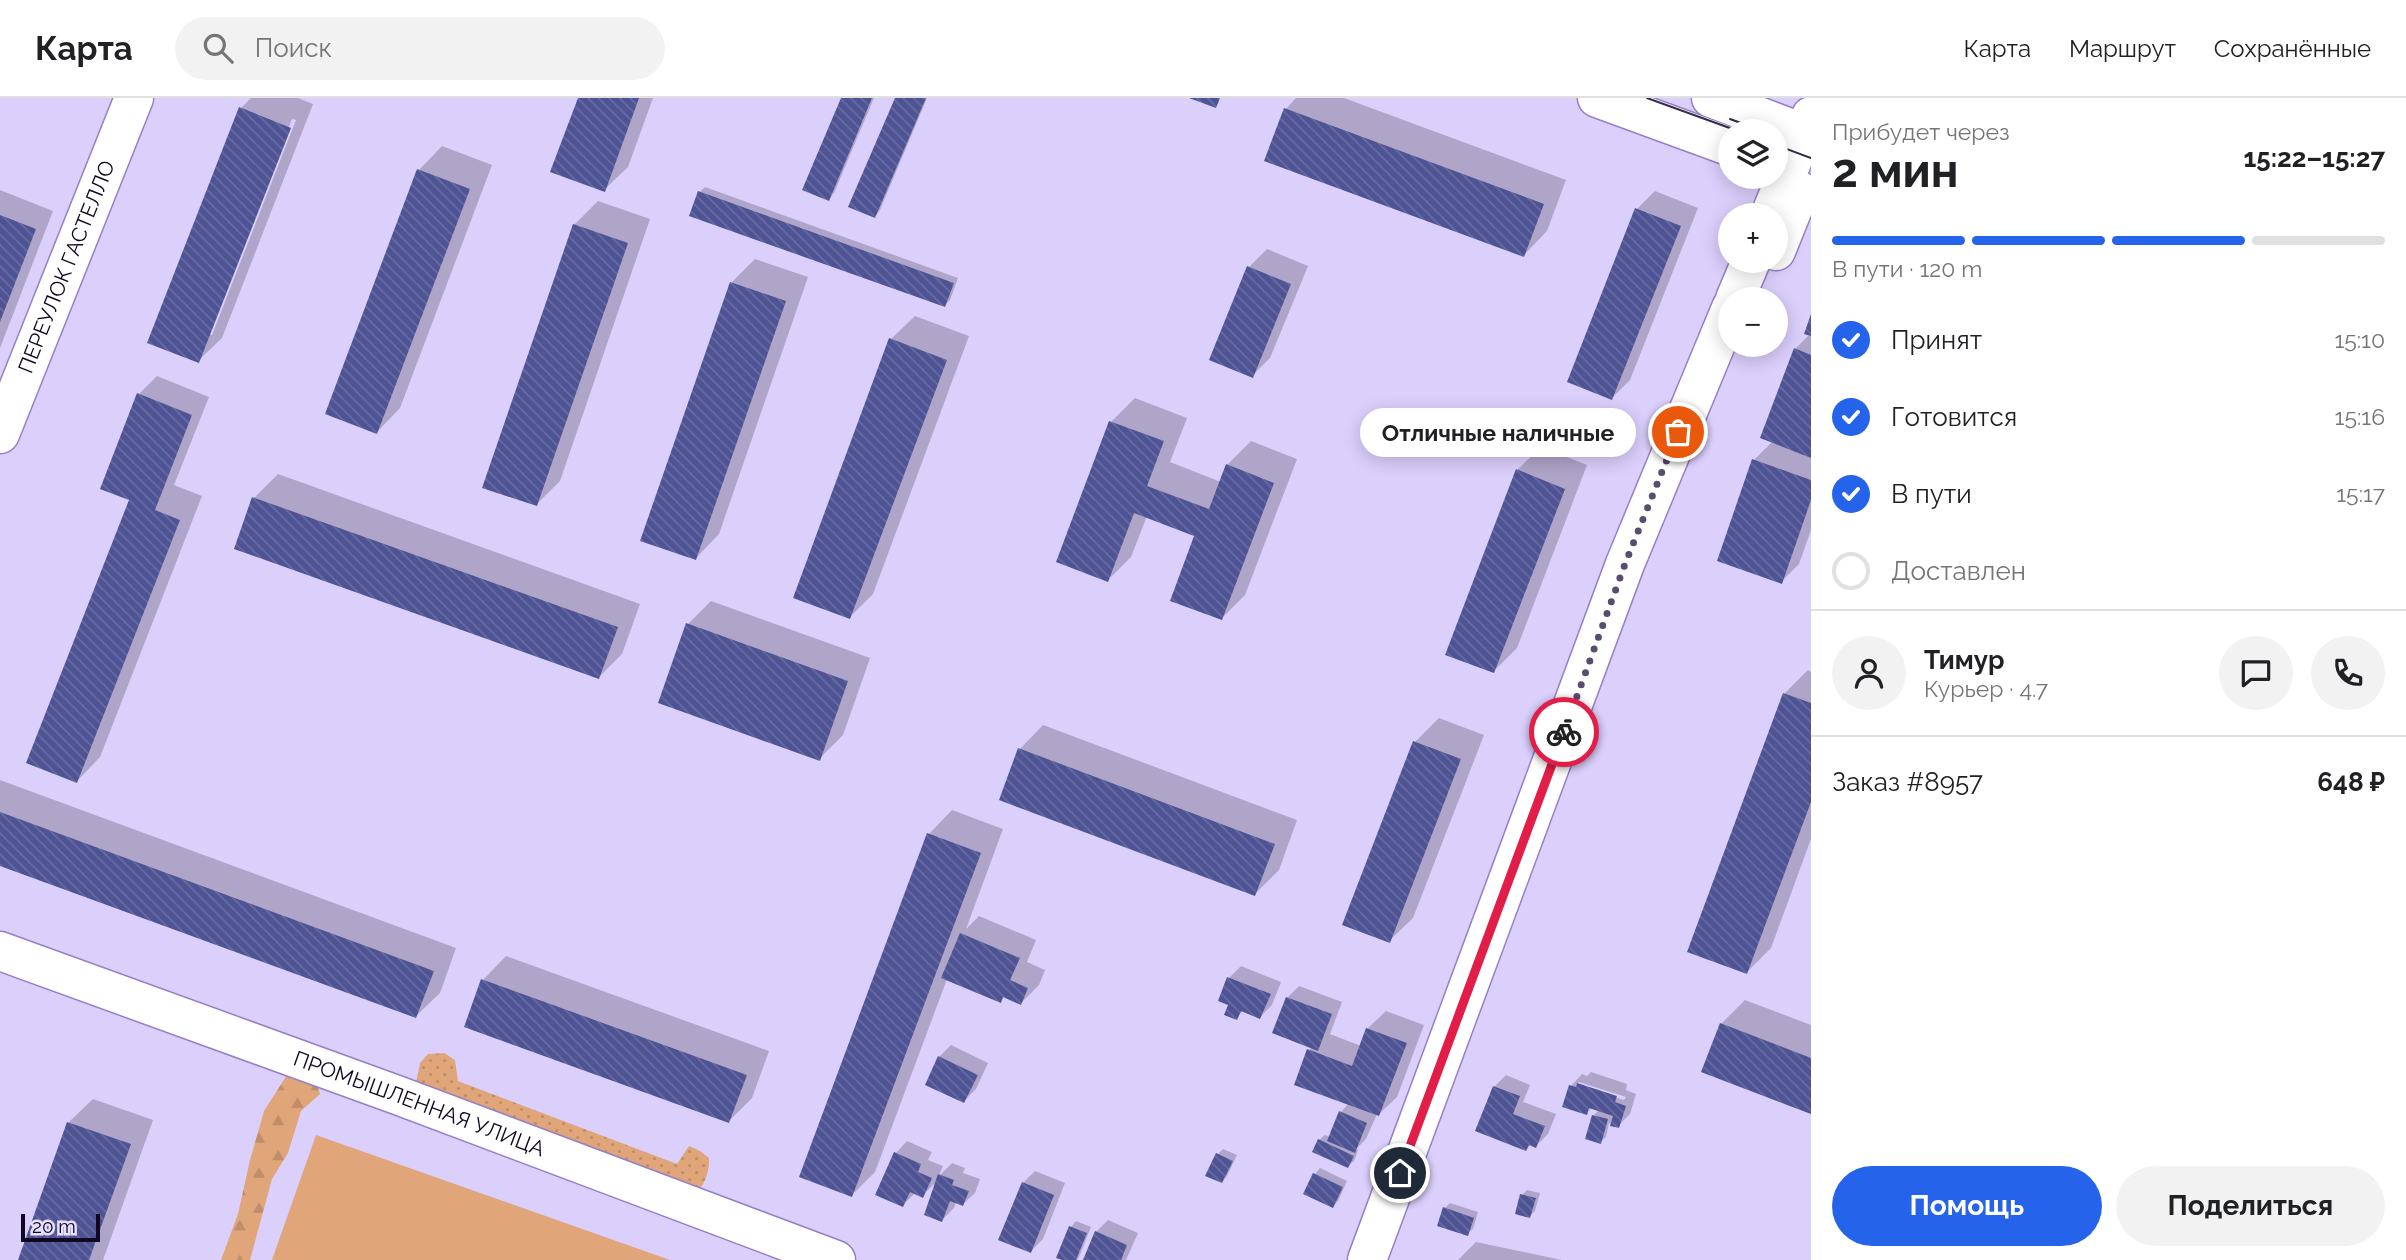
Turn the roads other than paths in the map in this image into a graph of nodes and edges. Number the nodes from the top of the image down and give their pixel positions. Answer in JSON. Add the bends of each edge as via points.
{"nodes":[{"id":1,"x":134,"y":98,"type":"edge"},
{"id":2,"x":1597,"y":98,"type":"edge"},
{"id":3,"x":1711,"y":98,"type":"edge"},
{"id":4,"x":1718,"y":142,"type":"edge"},
{"id":5,"x":1803,"y":154,"type":"edge"},
{"id":6,"x":1776,"y":203,"type":"edge"},
{"id":7,"x":1788,"y":208,"type":"edge"},
{"id":8,"x":1718,"y":339,"type":"edge"},
{"id":9,"x":1733,"y":357,"type":"edge"},
{"id":10,"x":0,"y":434,"type":"edge"},
{"id":11,"x":1550,"y":771,"type":"junction"},
{"id":12,"x":0,"y":951,"type":"edge"},
{"id":13,"x":836,"y":1260,"type":"edge"},
{"id":14,"x":1367,"y":1260,"type":"edge"}],
"edges":[{"from":1,"to":10,"type":"main road","name":"ПЕРЕУЛОК ГАСТЕЛЛО"},
{"from":2,"to":4,"type":"main road"},
{"from":3,"to":5,"type":"main road"},
{"from":5,"to":6,"type":"main road"},
{"from":5,"to":7,"type":"main road"},
{"from":8,"to":11,"type":"main road","via":[[1625,564]]},
{"from":9,"to":11,"type":"main road","via":[[1642,573]]},
{"from":11,"to":14,"type":"main road"},
{"from":12,"to":13,"type":"main road","name":"ПРОМЫШЛЕННАЯ УЛИЦА"}]}
